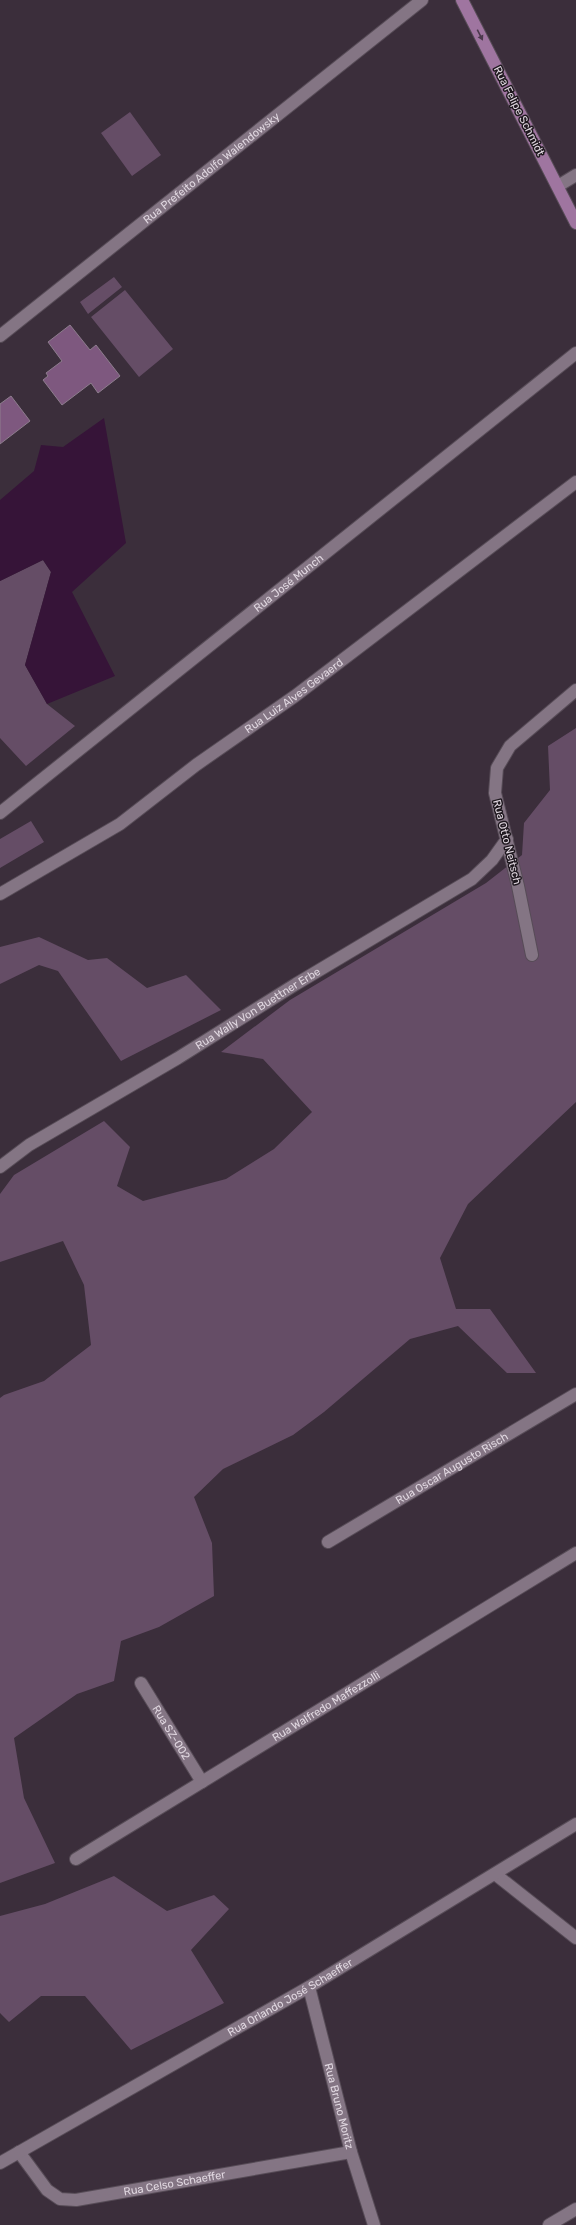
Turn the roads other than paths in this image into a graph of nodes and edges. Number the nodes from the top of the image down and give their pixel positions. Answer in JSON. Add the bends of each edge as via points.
{"nodes":[{"id":1,"x":422,"y":0,"type":"edge"},
{"id":2,"x":462,"y":0,"type":"edge"},
{"id":3,"x":576,"y":175,"type":"edge"},
{"id":4,"x":558,"y":186,"type":"junction"},
{"id":5,"x":576,"y":223,"type":"edge"},
{"id":6,"x":0,"y":336,"type":"edge"},
{"id":7,"x":576,"y":353,"type":"edge"},
{"id":8,"x":576,"y":482,"type":"edge"},
{"id":9,"x":576,"y":690,"type":"edge"},
{"id":10,"x":0,"y":813,"type":"edge"},
{"id":11,"x":507,"y":839,"type":"junction"},
{"id":12,"x":0,"y":894,"type":"edge"},
{"id":13,"x":532,"y":954,"type":"dead end"},
{"id":14,"x":0,"y":1168,"type":"edge"},
{"id":15,"x":576,"y":1394,"type":"edge"},
{"id":16,"x":328,"y":1542,"type":"dead end"},
{"id":17,"x":576,"y":1553,"type":"edge"},
{"id":18,"x":141,"y":1683,"type":"dead end"},
{"id":19,"x":202,"y":1782,"type":"junction"},
{"id":20,"x":576,"y":1824,"type":"edge"},
{"id":21,"x":76,"y":1859,"type":"dead end"},
{"id":22,"x":495,"y":1874,"type":"junction"},
{"id":23,"x":576,"y":1938,"type":"edge"},
{"id":24,"x":309,"y":1987,"type":"junction"},
{"id":25,"x":19,"y":2152,"type":"junction"},
{"id":26,"x":352,"y":2152,"type":"junction"},
{"id":27,"x":0,"y":2163,"type":"edge"},
{"id":28,"x":576,"y":2209,"type":"edge"},
{"id":29,"x":374,"y":2225,"type":"edge"},
{"id":30,"x":549,"y":2225,"type":"edge"}],
"edges":[{"from":1,"to":6,"type":"street","name":"Rua Prefeito Adolfo Walendowsky"},
{"from":2,"to":4,"type":"main road","name":"Rua Felipe Schmidt","one_way":true},
{"from":3,"to":4,"type":"street"},
{"from":4,"to":5,"type":"main road","name":"Rua Felipe Schmidt"},
{"from":7,"to":10,"type":"street","name":"Rua José Munch"},
{"from":8,"to":12,"type":"street","name":"Rua Luiz Alves Gevaerd","via":[[120,824]]},
{"from":9,"to":11,"type":"street","name":"Rua Otto Neitsch","via":[[510,746],[497,768],[495,793]]},
{"from":11,"to":13,"type":"street","name":"Rua Otto Neitsch"},
{"from":11,"to":14,"type":"street","name":"Rua Wally Von Buettner Erbe","via":[[492,860],[472,879],[178,1058],[29,1145]]},
{"from":15,"to":16,"type":"street","name":"Rua Oscar Augusto Risch"},
{"from":17,"to":19,"type":"street","name":"Rua Walfredo Maffezzolli"},
{"from":18,"to":19,"type":"street","name":"Rua SZ-002"},
{"from":19,"to":21,"type":"street","name":"Rua Walfredo Maffezzolli"},
{"from":20,"to":22,"type":"street","name":"Rua Orlando José Schaeffer"},
{"from":22,"to":23,"type":"street"},
{"from":22,"to":24,"type":"street","name":"Rua Orlando José Schaeffer"},
{"from":24,"to":25,"type":"street","name":"Rua Orlando José Schaeffer"},
{"from":24,"to":26,"type":"street","name":"Rua Bruno Moritz"},
{"from":25,"to":26,"type":"street","name":"Rua Celso Schaeffer","via":[[47,2190],[60,2199],[76,2200]]},
{"from":25,"to":27,"type":"street","name":"Rua Orlando José Schaeffer"},
{"from":26,"to":29,"type":"street","name":"Rua Bruno Moritz"},
{"from":28,"to":30,"type":"street"}]}
